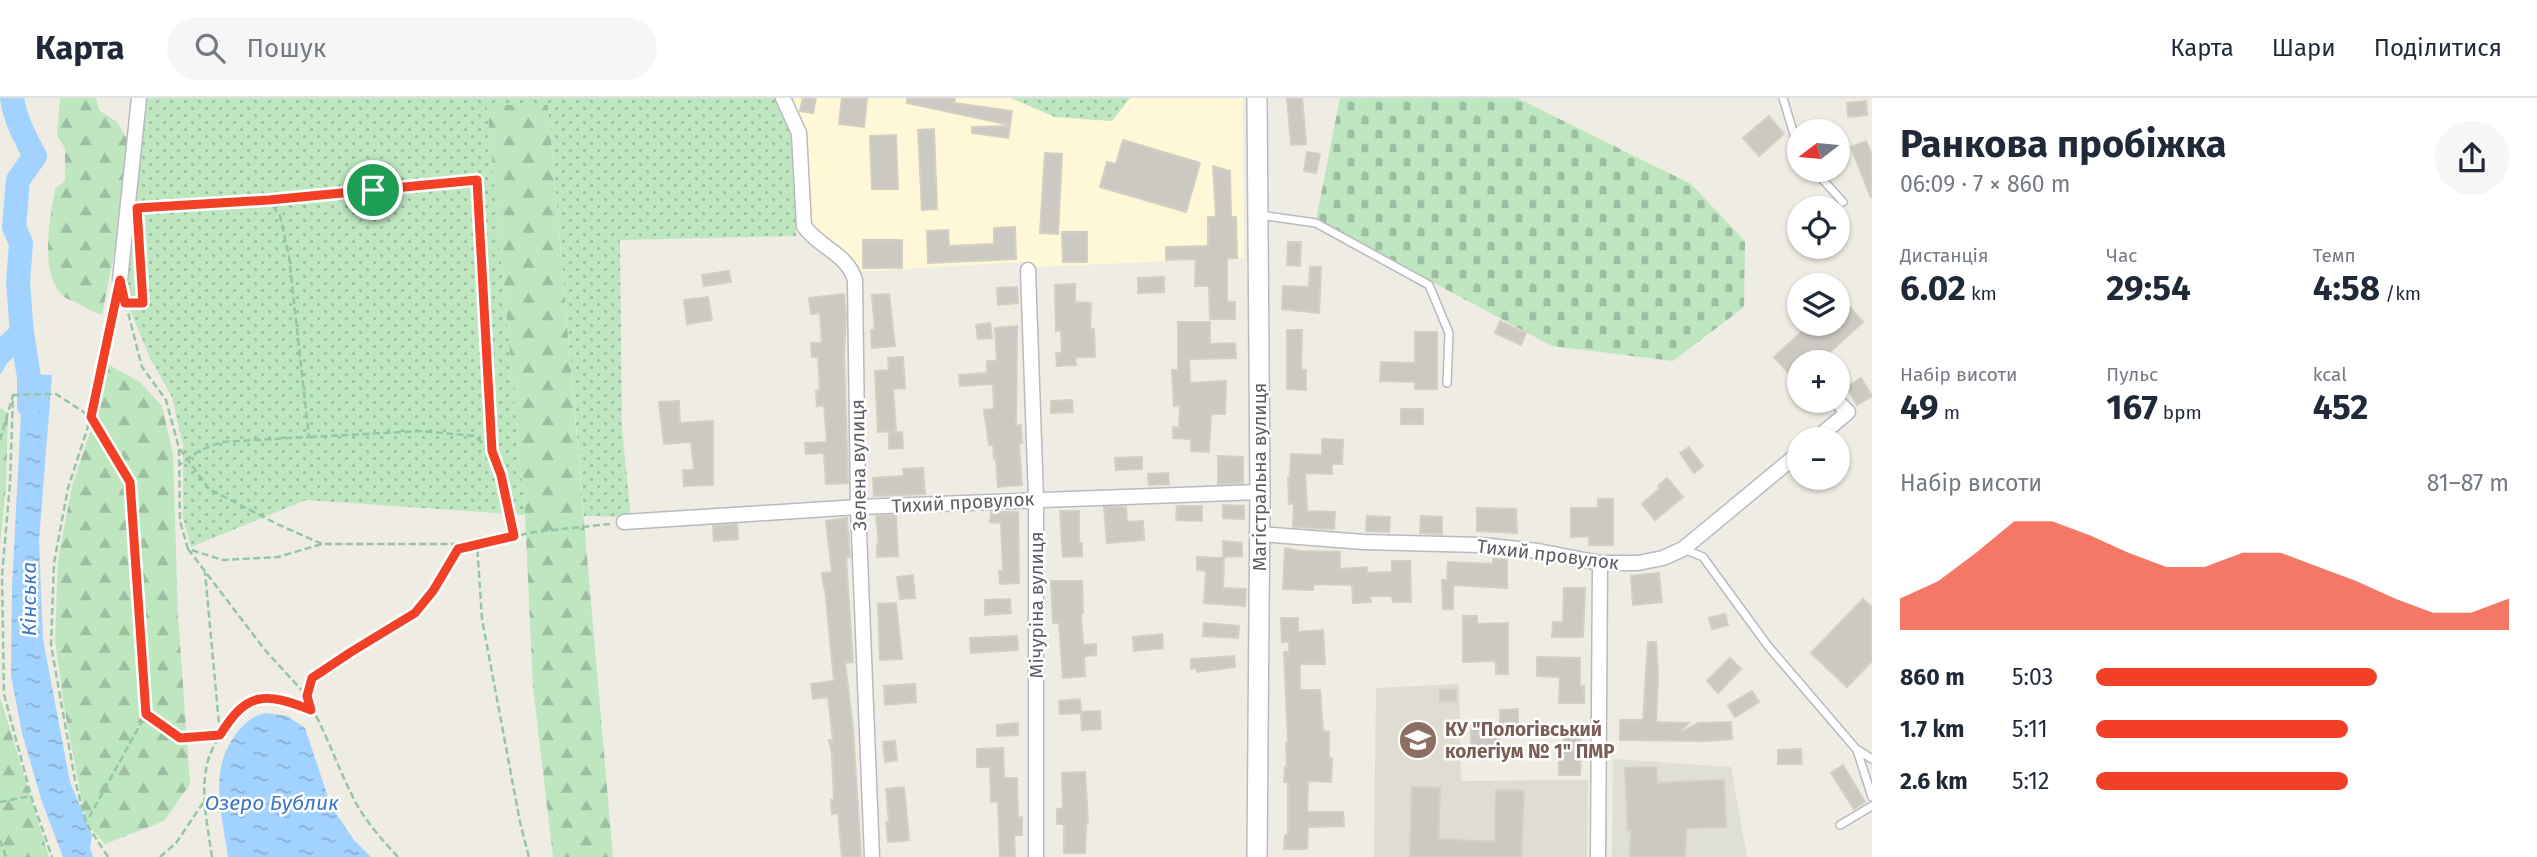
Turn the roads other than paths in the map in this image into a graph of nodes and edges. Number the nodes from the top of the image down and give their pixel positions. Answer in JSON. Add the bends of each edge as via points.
{"nodes":[{"id":1,"x":139,"y":98,"type":"edge"},
{"id":2,"x":783,"y":98,"type":"edge"},
{"id":3,"x":1257,"y":98,"type":"edge"},
{"id":4,"x":1783,"y":98,"type":"edge"},
{"id":5,"x":1789,"y":119,"type":"edge"},
{"id":6,"x":1825,"y":182,"type":"edge"},
{"id":7,"x":1838,"y":196,"type":"edge"},
{"id":8,"x":1259,"y":214,"type":"junction"},
{"id":9,"x":1028,"y":270,"type":"dead end"},
{"id":10,"x":120,"y":280,"type":"road end"},
{"id":11,"x":1447,"y":383,"type":"dead end"},
{"id":12,"x":1847,"y":413,"type":"edge"},
{"id":13,"x":1830,"y":427,"type":"edge"},
{"id":14,"x":1787,"y":463,"type":"edge"},
{"id":15,"x":1260,"y":492,"type":"junction"},
{"id":16,"x":1036,"y":499,"type":"junction"},
{"id":17,"x":858,"y":507,"type":"junction"},
{"id":18,"x":624,"y":522,"type":"road end"},
{"id":19,"x":1260,"y":534,"type":"junction"},
{"id":20,"x":1683,"y":549,"type":"junction"},
{"id":21,"x":1600,"y":563,"type":"junction"},
{"id":22,"x":1857,"y":750,"type":"junction"},
{"id":23,"x":1872,"y":759,"type":"edge"},
{"id":24,"x":1872,"y":797,"type":"edge"},
{"id":25,"x":1872,"y":806,"type":"edge"},
{"id":26,"x":1840,"y":825,"type":"dead end"},
{"id":27,"x":872,"y":857,"type":"edge"},
{"id":28,"x":1036,"y":857,"type":"edge"},
{"id":29,"x":1257,"y":857,"type":"edge"},
{"id":30,"x":1598,"y":857,"type":"edge"}],
"edges":[{"from":1,"to":10,"type":"street"},
{"from":2,"to":17,"type":"street","name":"Зелена вулиця","via":[[799,133],[804,226],[812,238],[840,256],[855,280]]},
{"from":3,"to":8,"type":"main road","name":"Магістральна вулиця"},
{"from":4,"to":5,"type":"lane"},
{"from":6,"to":7,"type":"lane"},
{"from":8,"to":11,"type":"lane","via":[[1316,223],[1429,285],[1449,333]]},
{"from":8,"to":15,"type":"main road","name":"Магістральна вулиця"},
{"from":9,"to":16,"type":"street","name":"Мічуріна вулиця"},
{"from":12,"to":13,"type":"street"},
{"from":14,"to":20,"type":"street","name":"Тихий провулок"},
{"from":15,"to":16,"type":"street","name":"Тихий провулок"},
{"from":15,"to":19,"type":"main road","name":"Магістральна вулиця"},
{"from":16,"to":17,"type":"street","name":"Тихий провулок"},
{"from":16,"to":28,"type":"street","name":"Мічуріна вулиця"},
{"from":17,"to":18,"type":"street","name":"Тихий провулок"},
{"from":17,"to":27,"type":"street","name":"Зелена вулиця"},
{"from":19,"to":21,"type":"street","name":"Тихий провулок","via":[[1481,545]]},
{"from":19,"to":29,"type":"main road","name":"Магістральна вулиця"},
{"from":20,"to":21,"type":"street","name":"Тихий провулок","via":[[1638,563]]},
{"from":20,"to":22,"type":"lane","via":[[1703,557],[1768,646]]},
{"from":21,"to":30,"type":"street"},
{"from":22,"to":23,"type":"lane"},
{"from":22,"to":24,"type":"lane"},
{"from":25,"to":26,"type":"lane"}]}
